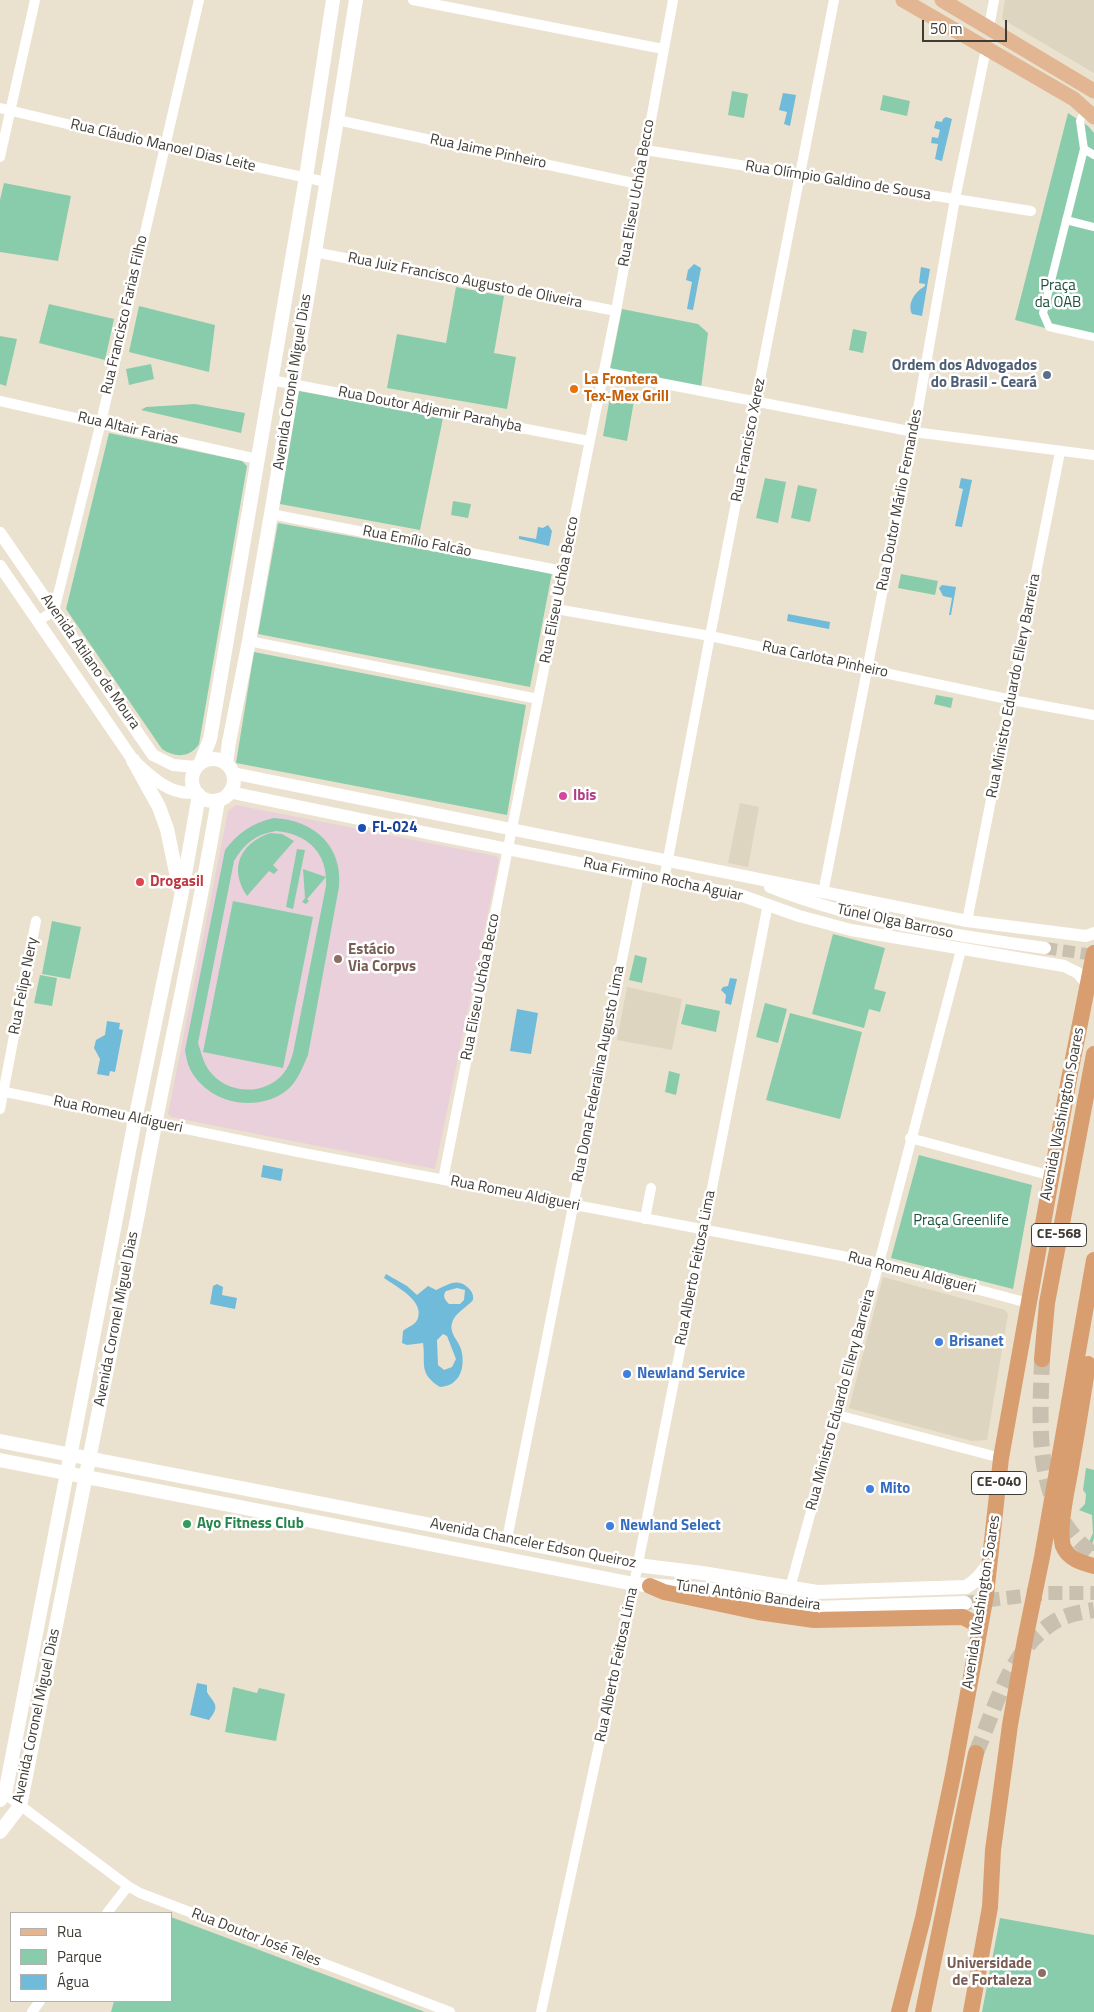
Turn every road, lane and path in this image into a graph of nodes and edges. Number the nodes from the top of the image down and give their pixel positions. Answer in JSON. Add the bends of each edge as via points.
{"nodes":[{"id":1,"x":35,"y":0,"type":"edge"},
{"id":2,"x":199,"y":0,"type":"edge"},
{"id":3,"x":333,"y":0,"type":"edge"},
{"id":4,"x":356,"y":0,"type":"edge"},
{"id":5,"x":413,"y":0,"type":"edge"},
{"id":6,"x":673,"y":0,"type":"edge"},
{"id":7,"x":834,"y":0,"type":"edge"},
{"id":8,"x":903,"y":0,"type":"edge"},
{"id":9,"x":942,"y":0,"type":"edge"},
{"id":10,"x":994,"y":0,"type":"edge"},
{"id":11,"x":989,"y":27,"type":"junction"},
{"id":12,"x":663,"y":49,"type":"junction"},
{"id":13,"x":986,"y":49,"type":"junction"},
{"id":14,"x":325,"y":51,"type":"junction"},
{"id":15,"x":347,"y":54,"type":"junction"},
{"id":16,"x":1094,"y":90,"type":"edge"},
{"id":17,"x":0,"y":108,"type":"edge"},
{"id":18,"x":11,"y":111,"type":"junction"},
{"id":19,"x":1090,"y":113,"type":"edge"},
{"id":20,"x":337,"y":120,"type":"junction"},
{"id":21,"x":164,"y":147,"type":"junction"},
{"id":22,"x":1084,"y":148,"type":"junction"},
{"id":23,"x":645,"y":150,"type":"junction"},
{"id":24,"x":1094,"y":155,"type":"edge"},
{"id":25,"x":0,"y":158,"type":"edge"},
{"id":26,"x":801,"y":175,"type":"junction"},
{"id":27,"x":306,"y":177,"type":"junction"},
{"id":28,"x":326,"y":182,"type":"junction"},
{"id":29,"x":638,"y":184,"type":"junction"},
{"id":30,"x":955,"y":199,"type":"junction"},
{"id":31,"x":1032,"y":211,"type":"dead end"},
{"id":32,"x":1066,"y":220,"type":"junction"},
{"id":33,"x":1094,"y":228,"type":"edge"},
{"id":34,"x":314,"y":252,"type":"junction"},
{"id":35,"x":616,"y":311,"type":"junction"},
{"id":36,"x":1094,"y":337,"type":"edge"},
{"id":37,"x":603,"y":372,"type":"junction"},
{"id":38,"x":271,"y":380,"type":"junction"},
{"id":39,"x":293,"y":384,"type":"junction"},
{"id":40,"x":0,"y":401,"type":"edge"},
{"id":41,"x":756,"y":401,"type":"junction"},
{"id":42,"x":100,"y":422,"type":"junction"},
{"id":43,"x":914,"y":432,"type":"junction"},
{"id":44,"x":589,"y":440,"type":"junction"},
{"id":45,"x":1060,"y":452,"type":"junction"},
{"id":46,"x":1094,"y":455,"type":"edge"},
{"id":47,"x":257,"y":458,"type":"junction"},
{"id":48,"x":271,"y":514,"type":"junction"},
{"id":49,"x":0,"y":533,"type":"edge"},
{"id":50,"x":2,"y":571,"type":"edge"},
{"id":51,"x":563,"y":571,"type":"junction"},
{"id":52,"x":556,"y":609,"type":"junction"},
{"id":53,"x":54,"y":611,"type":"junction"},
{"id":54,"x":38,"y":621,"type":"junction"},
{"id":55,"x":710,"y":636,"type":"junction"},
{"id":56,"x":249,"y":641,"type":"junction"},
{"id":57,"x":867,"y":669,"type":"junction"},
{"id":58,"x":538,"y":699,"type":"junction"},
{"id":59,"x":1012,"y":700,"type":"junction"},
{"id":60,"x":1094,"y":715,"type":"edge"},
{"id":61,"x":133,"y":760,"type":"junction"},
{"id":62,"x":199,"y":765,"type":"junction"},
{"id":63,"x":229,"y":769,"type":"junction"},
{"id":64,"x":197,"y":793,"type":"junction"},
{"id":65,"x":224,"y":796,"type":"junction"},
{"id":66,"x":512,"y":830,"type":"junction"},
{"id":67,"x":508,"y":848,"type":"junction"},
{"id":68,"x":668,"y":862,"type":"junction"},
{"id":69,"x":639,"y":874,"type":"junction"},
{"id":70,"x":750,"y":879,"type":"junction"},
{"id":71,"x":664,"y":880,"type":"junction"},
{"id":72,"x":823,"y":893,"type":"junction"},
{"id":73,"x":181,"y":897,"type":"junction"},
{"id":74,"x":768,"y":904,"type":"junction"},
{"id":75,"x":36,"y":921,"type":"dead end"},
{"id":76,"x":967,"y":921,"type":"junction"},
{"id":77,"x":1094,"y":933,"type":"edge"},
{"id":78,"x":1044,"y":948,"type":"tunnel mouth"},
{"id":79,"x":961,"y":950,"type":"junction"},
{"id":80,"x":1094,"y":953,"type":"edge"},
{"id":81,"x":1088,"y":985,"type":"junction"},
{"id":82,"x":1094,"y":1054,"type":"edge"},
{"id":83,"x":2,"y":1091,"type":"edge"},
{"id":84,"x":0,"y":1109,"type":"edge"},
{"id":85,"x":135,"y":1120,"type":"junction"},
{"id":86,"x":154,"y":1123,"type":"junction"},
{"id":87,"x":910,"y":1138,"type":"junction"},
{"id":88,"x":1052,"y":1176,"type":"junction"},
{"id":89,"x":443,"y":1180,"type":"junction"},
{"id":90,"x":651,"y":1188,"type":"dead end"},
{"id":91,"x":573,"y":1204,"type":"junction"},
{"id":92,"x":645,"y":1219,"type":"junction"},
{"id":93,"x":703,"y":1230,"type":"junction"},
{"id":94,"x":109,"y":1260,"type":"junction"},
{"id":95,"x":1094,"y":1260,"type":"edge"},
{"id":96,"x":879,"y":1263,"type":"junction"},
{"id":97,"x":128,"y":1264,"type":"junction"},
{"id":98,"x":1028,"y":1303,"type":"junction"},
{"id":99,"x":1094,"y":1320,"type":"edge"},
{"id":100,"x":1042,"y":1359,"type":"tunnel mouth"},
{"id":101,"x":837,"y":1415,"type":"junction"},
{"id":102,"x":0,"y":1440,"type":"edge"},
{"id":103,"x":70,"y":1454,"type":"junction"},
{"id":104,"x":89,"y":1458,"type":"junction"},
{"id":105,"x":1001,"y":1458,"type":"junction"},
{"id":106,"x":0,"y":1460,"type":"edge"},
{"id":107,"x":67,"y":1473,"type":"junction"},
{"id":108,"x":86,"y":1477,"type":"junction"},
{"id":109,"x":189,"y":1477,"type":"junction"},
{"id":110,"x":185,"y":1496,"type":"junction"},
{"id":111,"x":357,"y":1510,"type":"junction"},
{"id":112,"x":304,"y":1520,"type":"junction"},
{"id":113,"x":508,"y":1540,"type":"junction"},
{"id":114,"x":989,"y":1562,"type":"junction"},
{"id":115,"x":637,"y":1565,"type":"junction"},
{"id":116,"x":1094,"y":1566,"type":"edge"},
{"id":117,"x":642,"y":1585,"type":"junction"},
{"id":118,"x":790,"y":1588,"type":"junction"},
{"id":119,"x":965,"y":1602,"type":"tunnel mouth"},
{"id":120,"x":979,"y":1634,"type":"junction"},
{"id":121,"x":34,"y":1638,"type":"junction"},
{"id":122,"x":53,"y":1642,"type":"junction"},
{"id":123,"x":976,"y":1753,"type":"tunnel mouth"},
{"id":124,"x":2,"y":1795,"type":"edge"},
{"id":125,"x":20,"y":1806,"type":"junction"},
{"id":126,"x":0,"y":1832,"type":"edge"},
{"id":127,"x":128,"y":1886,"type":"junction"},
{"id":128,"x":108,"y":1912,"type":"edge"},
{"id":129,"x":450,"y":2012,"type":"edge"},
{"id":130,"x":541,"y":2012,"type":"edge"},
{"id":131,"x":899,"y":2012,"type":"edge"},
{"id":132,"x":923,"y":2012,"type":"edge"},
{"id":133,"x":971,"y":2012,"type":"edge"}],
"edges":[{"from":1,"to":18,"type":"street"},
{"from":2,"to":21,"type":"street","name":"Rua Francisco Farias Filho"},
{"from":3,"to":14,"type":"main road","name":"Avenida Coronel Miguel Dias"},
{"from":4,"to":15,"type":"main road","name":"Avenida Coronel Miguel Dias"},
{"from":5,"to":12,"type":"street"},
{"from":6,"to":12,"type":"street","name":"Rua Eliseu Uchôa Becco"},
{"from":7,"to":26,"type":"street","name":"Rua Francisco Xerez"},
{"from":8,"to":13,"type":"main road"},
{"from":9,"to":11,"type":"main road"},
{"from":10,"to":11,"type":"street"},
{"from":11,"to":16,"type":"main road"},
{"from":12,"to":23,"type":"street","name":"Rua Eliseu Uchôa Becco"},
{"from":13,"to":19,"type":"main road","via":[[1074,100]]},
{"from":13,"to":30,"type":"street","name":"Rua Doutor Márlio Fernandes"},
{"from":14,"to":15,"type":"main road"},
{"from":14,"to":27,"type":"main road","name":"Avenida Coronel Miguel Dias"},
{"from":15,"to":20,"type":"main road","name":"Avenida Coronel Miguel Dias"},
{"from":17,"to":18,"type":"street","name":"Rua Cláudio Manoel Dias Leite"},
{"from":18,"to":21,"type":"street","name":"Rua Cláudio Manoel Dias Leite"},
{"from":18,"to":25,"type":"street"},
{"from":19,"to":22,"type":"street","via":[[1080,121]]},
{"from":20,"to":28,"type":"main road","name":"Avenida Coronel Miguel Dias"},
{"from":20,"to":29,"type":"street","name":"Rua Jaime Pinheiro"},
{"from":21,"to":27,"type":"street","name":"Rua Cláudio Manoel Dias Leite"},
{"from":21,"to":42,"type":"street","name":"Rua Francisco Farias Filho"},
{"from":22,"to":24,"type":"street"},
{"from":22,"to":32,"type":"street"},
{"from":23,"to":26,"type":"street","name":"Rua Olímpio Galdino de Sousa"},
{"from":23,"to":29,"type":"street","name":"Rua Eliseu Uchôa Becco"},
{"from":26,"to":30,"type":"street","name":"Rua Olímpio Galdino de Sousa"},
{"from":26,"to":41,"type":"street","name":"Rua Francisco Xerez"},
{"from":27,"to":28,"type":"street","name":"Rua Cláudio Manoel Dias Leite"},
{"from":27,"to":38,"type":"main road","name":"Avenida Coronel Miguel Dias"},
{"from":28,"to":34,"type":"main road","name":"Avenida Coronel Miguel Dias"},
{"from":29,"to":35,"type":"street","name":"Rua Eliseu Uchôa Becco"},
{"from":30,"to":31,"type":"street","name":"Rua Olímpio Galdino de Sousa"},
{"from":30,"to":43,"type":"street","name":"Rua Doutor Márlio Fernandes"},
{"from":32,"to":33,"type":"street"},
{"from":32,"to":36,"type":"street","via":[[1043,313],[1049,327]]},
{"from":34,"to":35,"type":"street","name":"Rua Juiz Francisco Augusto de Oliveira"},
{"from":34,"to":39,"type":"main road","name":"Avenida Coronel Miguel Dias"},
{"from":35,"to":37,"type":"street","name":"Rua Eliseu Uchôa Becco"},
{"from":37,"to":41,"type":"street"},
{"from":37,"to":44,"type":"street","name":"Rua Eliseu Uchôa Becco"},
{"from":38,"to":39,"type":"street","name":"Rua Doutor Adjemir Parahyba"},
{"from":38,"to":47,"type":"main road","name":"Avenida Coronel Miguel Dias"},
{"from":39,"to":44,"type":"street","name":"Rua Doutor Adjemir Parahyba"},
{"from":39,"to":48,"type":"main road","name":"Avenida Coronel Miguel Dias"},
{"from":40,"to":42,"type":"street","name":"Rua Altair Farias"},
{"from":41,"to":43,"type":"street"},
{"from":41,"to":55,"type":"street","name":"Rua Francisco Xerez"},
{"from":42,"to":47,"type":"street","name":"Rua Altair Farias"},
{"from":42,"to":53,"type":"street","name":"Rua Francisco Farias Filho"},
{"from":43,"to":45,"type":"street"},
{"from":43,"to":57,"type":"street","name":"Rua Doutor Márlio Fernandes"},
{"from":44,"to":51,"type":"street","name":"Rua Eliseu Uchôa Becco"},
{"from":45,"to":46,"type":"street"},
{"from":45,"to":59,"type":"street","name":"Rua Ministro Eduardo Ellery Barreira"},
{"from":47,"to":62,"type":"main road","name":"Avenida Coronel Miguel Dias","via":[[210,739]]},
{"from":48,"to":51,"type":"street","name":"Rua Emílio Falcão"},
{"from":48,"to":56,"type":"main road","name":"Avenida Coronel Miguel Dias"},
{"from":49,"to":53,"type":"street","name":"Avenida Atilano de Moura"},
{"from":50,"to":54,"type":"street","name":"Avenida Atilano de Moura"},
{"from":51,"to":52,"type":"street","name":"Rua Eliseu Uchôa Becco"},
{"from":52,"to":55,"type":"street","name":"Rua Carlota Pinheiro"},
{"from":52,"to":58,"type":"street","name":"Rua Eliseu Uchôa Becco"},
{"from":53,"to":54,"type":"street"},
{"from":53,"to":62,"type":"street","name":"Avenida Atilano de Moura","via":[[153,755],[173,765]]},
{"from":54,"to":61,"type":"street","name":"Avenida Atilano de Moura"},
{"from":55,"to":57,"type":"street","name":"Rua Carlota Pinheiro"},
{"from":55,"to":68,"type":"street","name":"Rua Francisco Xerez"},
{"from":56,"to":58,"type":"street"},
{"from":56,"to":63,"type":"main road","name":"Avenida Coronel Miguel Dias","via":[[229,742]]},
{"from":57,"to":59,"type":"street","name":"Rua Carlota Pinheiro"},
{"from":57,"to":72,"type":"street","name":"Rua Doutor Márlio Fernandes"},
{"from":58,"to":66,"type":"street","name":"Rua Eliseu Uchôa Becco"},
{"from":59,"to":60,"type":"street","name":"Rua Carlota Pinheiro"},
{"from":59,"to":76,"type":"street","name":"Rua Ministro Eduardo Ellery Barreira"},
{"from":61,"to":64,"type":"street","name":"Avenida Atilano de Moura","via":[[153,779],[172,789]]},
{"from":61,"to":73,"type":"main road","via":[[159,807],[167,829]]},
{"from":62,"to":63,"type":"main road","via":[[214,759]]},
{"from":62,"to":64,"type":"main road","via":[[192,779]]},
{"from":63,"to":65,"type":"main road","via":[[233,784]]},
{"from":63,"to":66,"type":"street","name":"Rua Firmino Rocha Aguiar"},
{"from":64,"to":65,"type":"main road","via":[[209,800]]},
{"from":64,"to":73,"type":"main road","name":"Avenida Coronel Miguel Dias"},
{"from":65,"to":67,"type":"street","name":"Rua Firmino Rocha Aguiar"},
{"from":65,"to":86,"type":"main road","name":"Avenida Coronel Miguel Dias"},
{"from":66,"to":67,"type":"street","name":"Rua Eliseu Uchôa Becco"},
{"from":66,"to":68,"type":"street","name":"Rua Firmino Rocha Aguiar"},
{"from":67,"to":69,"type":"street","name":"Rua Firmino Rocha Aguiar"},
{"from":67,"to":89,"type":"street","name":"Rua Eliseu Uchôa Becco"},
{"from":68,"to":70,"type":"street","name":"Rua Firmino Rocha Aguiar"},
{"from":68,"to":71,"type":"street","name":"Rua Francisco Xerez"},
{"from":69,"to":71,"type":"street","name":"Rua Firmino Rocha Aguiar"},
{"from":69,"to":91,"type":"street","name":"Rua Dona Federalina Augusto Lima"},
{"from":70,"to":72,"type":"street","name":"Rua Firmino Rocha Aguiar"},
{"from":70,"to":78,"type":"street","name":"Túnel Olga Barroso","via":[[842,912]]},
{"from":71,"to":74,"type":"street","name":"Rua Firmino Rocha Aguiar","via":[[740,894]]},
{"from":72,"to":76,"type":"street","name":"Rua Firmino Rocha Aguiar"},
{"from":73,"to":85,"type":"main road","name":"Avenida Coronel Miguel Dias"},
{"from":74,"to":79,"type":"street","name":"Rua Firmino Rocha Aguiar","via":[[851,930]]},
{"from":74,"to":93,"type":"street","name":"Rua Alberto Feitosa Lima"},
{"from":75,"to":83,"type":"street","name":"Rua Felipe Nery"},
{"from":76,"to":77,"type":"street","name":"Rua Firmino Rocha Aguiar","via":[[1086,936]]},
{"from":79,"to":81,"type":"street","name":"Rua Firmino Rocha Aguiar","via":[[1064,966],[1078,973]]},
{"from":79,"to":87,"type":"street","name":"Rua Ministro Eduardo Ellery Barreira"},
{"from":80,"to":81,"type":"highway","name":"Avenida Washington Soares","number":"CE-040"},
{"from":81,"to":88,"type":"highway","name":"Avenida Washington Soares","number":"CE-040"},
{"from":82,"to":100,"type":"highway","number":"CE-568","via":[[1047,1303]]},
{"from":83,"to":84,"type":"street","name":"Rua Felipe Nery"},
{"from":83,"to":85,"type":"street","name":"Rua Romeu Aldigueri"},
{"from":85,"to":86,"type":"street","name":"Rua Romeu Aldigueri"},
{"from":85,"to":94,"type":"main road","name":"Avenida Coronel Miguel Dias"},
{"from":86,"to":89,"type":"street","name":"Rua Romeu Aldigueri"},
{"from":86,"to":97,"type":"main road","name":"Avenida Coronel Miguel Dias"},
{"from":87,"to":88,"type":"street"},
{"from":87,"to":96,"type":"street","name":"Rua Ministro Eduardo Ellery Barreira"},
{"from":88,"to":98,"type":"highway","name":"Avenida Washington Soares","number":"CE-040"},
{"from":89,"to":91,"type":"street","name":"Rua Romeu Aldigueri"},
{"from":90,"to":92,"type":"street"},
{"from":91,"to":92,"type":"street","name":"Rua Romeu Aldigueri"},
{"from":91,"to":113,"type":"street","name":"Rua Dona Federalina Augusto Lima"},
{"from":92,"to":93,"type":"street","name":"Rua Romeu Aldigueri"},
{"from":93,"to":96,"type":"street","name":"Rua Romeu Aldigueri"},
{"from":93,"to":115,"type":"street","name":"Rua Alberto Feitosa Lima"},
{"from":94,"to":97,"type":"main road"},
{"from":94,"to":103,"type":"main road","name":"Avenida Coronel Miguel Dias"},
{"from":95,"to":133,"type":"highway","via":[[1010,1725],[993,1850],[987,1932]]},
{"from":96,"to":98,"type":"street","name":"Rua Romeu Aldigueri"},
{"from":96,"to":101,"type":"street","name":"Rua Ministro Eduardo Ellery Barreira"},
{"from":97,"to":104,"type":"main road","name":"Avenida Coronel Miguel Dias"},
{"from":98,"to":105,"type":"highway","name":"Avenida Washington Soares","number":"CE-040"},
{"from":99,"to":116,"type":"highway","via":[[1062,1544],[1065,1551],[1079,1562]]},
{"from":101,"to":105,"type":"street"},
{"from":101,"to":118,"type":"street","name":"Rua Ministro Eduardo Ellery Barreira"},
{"from":102,"to":103,"type":"main road","name":"Avenida Chanceler Edson Queiroz"},
{"from":103,"to":104,"type":"main road","name":"Avenida Chanceler Edson Queiroz"},
{"from":103,"to":107,"type":"main road","name":"Avenida Coronel Miguel Dias"},
{"from":104,"to":108,"type":"main road","name":"Avenida Coronel Miguel Dias"},
{"from":104,"to":109,"type":"main road","name":"Avenida Chanceler Edson Queiroz"},
{"from":105,"to":114,"type":"highway","name":"Avenida Washington Soares","number":"CE-040"},
{"from":106,"to":107,"type":"main road","name":"Avenida Chanceler Edson Queiroz"},
{"from":107,"to":108,"type":"main road","name":"Avenida Chanceler Edson Queiroz"},
{"from":107,"to":121,"type":"main road","name":"Avenida Coronel Miguel Dias"},
{"from":108,"to":110,"type":"main road","name":"Avenida Chanceler Edson Queiroz"},
{"from":108,"to":122,"type":"main road","name":"Avenida Coronel Miguel Dias"},
{"from":109,"to":110,"type":"main road"},
{"from":109,"to":111,"type":"main road","name":"Avenida Chanceler Edson Queiroz"},
{"from":110,"to":112,"type":"main road","name":"Avenida Chanceler Edson Queiroz"},
{"from":111,"to":112,"type":"main road"},
{"from":111,"to":113,"type":"main road","name":"Avenida Chanceler Edson Queiroz"},
{"from":112,"to":117,"type":"main road","name":"Avenida Chanceler Edson Queiroz"},
{"from":113,"to":115,"type":"main road","name":"Avenida Chanceler Edson Queiroz"},
{"from":114,"to":118,"type":"main road","name":"Avenida Chanceler Edson Queiroz","via":[[982,1574],[966,1587],[817,1592]]},
{"from":114,"to":120,"type":"highway","name":"Avenida Washington Soares","number":"CE-040"},
{"from":115,"to":117,"type":"street","name":"Rua Alberto Feitosa Lima"},
{"from":115,"to":118,"type":"main road","name":"Avenida Chanceler Edson Queiroz"},
{"from":117,"to":119,"type":"main road","name":"Túnel Antônio Bandeira","via":[[728,1591],[816,1608]]},
{"from":117,"to":120,"type":"highway","via":[[758,1612],[814,1620],[963,1617],[974,1623]]},
{"from":117,"to":130,"type":"street","name":"Rua Alberto Feitosa Lima"},
{"from":120,"to":131,"type":"highway","name":"Avenida Washington Soares","number":"CE-040","via":[[923,1918]]},
{"from":121,"to":122,"type":"main road"},
{"from":121,"to":124,"type":"main road","name":"Avenida Coronel Miguel Dias"},
{"from":122,"to":125,"type":"main road","name":"Avenida Coronel Miguel Dias"},
{"from":123,"to":132,"type":"highway"},
{"from":124,"to":125,"type":"street","name":"Rua Doutor José Teles"},
{"from":125,"to":126,"type":"main road","name":"Avenida Coronel Miguel Dias"},
{"from":125,"to":127,"type":"street","name":"Rua Doutor José Teles"},
{"from":127,"to":128,"type":"street"},
{"from":127,"to":129,"type":"street","name":"Rua Doutor José Teles","via":[[152,1899]]}]}
